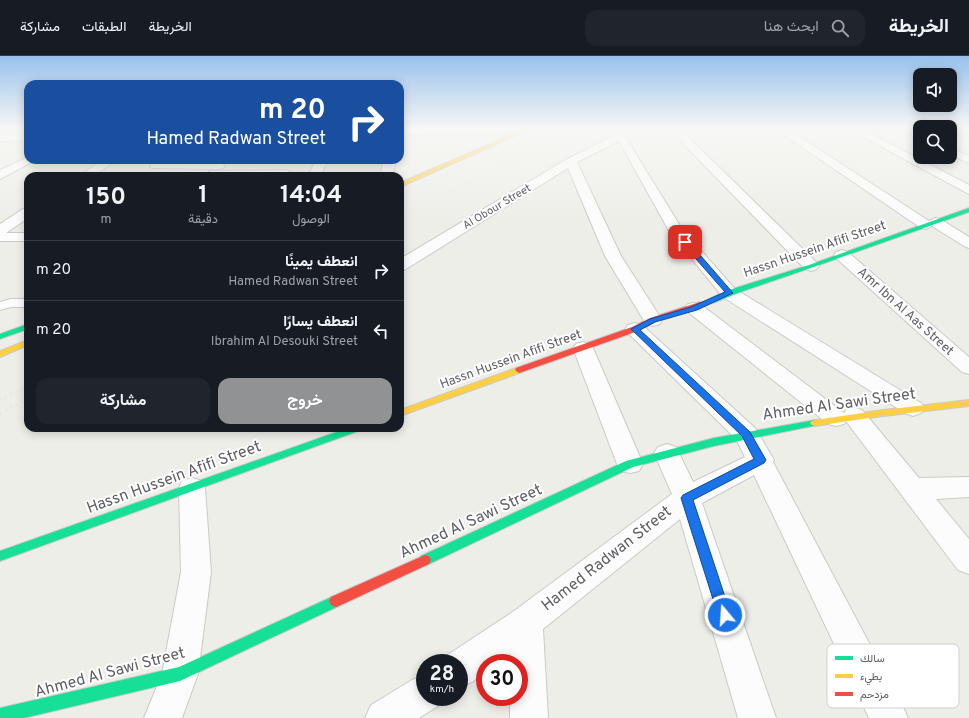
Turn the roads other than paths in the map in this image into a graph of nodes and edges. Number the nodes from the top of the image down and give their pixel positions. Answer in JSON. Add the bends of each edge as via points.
{"nodes":[{"id":1,"x":7,"y":159,"type":"dead end"},
{"id":2,"x":24,"y":159,"type":"edge"},
{"id":3,"x":443,"y":159,"type":"edge"},
{"id":4,"x":459,"y":159,"type":"edge"},
{"id":5,"x":576,"y":159,"type":"edge"},
{"id":6,"x":634,"y":159,"type":"edge"},
{"id":7,"x":704,"y":159,"type":"edge"},
{"id":8,"x":828,"y":159,"type":"edge"},
{"id":9,"x":910,"y":159,"type":"edge"},
{"id":10,"x":24,"y":161,"type":"edge"},
{"id":11,"x":571,"y":161,"type":"junction"},
{"id":12,"x":104,"y":164,"type":"edge"},
{"id":13,"x":200,"y":164,"type":"edge"},
{"id":14,"x":221,"y":164,"type":"edge"},
{"id":15,"x":156,"y":166,"type":"dead end"},
{"id":16,"x":91,"y":172,"type":"edge"},
{"id":17,"x":214,"y":172,"type":"edge"},
{"id":18,"x":0,"y":175,"type":"edge"},
{"id":19,"x":404,"y":175,"type":"edge"},
{"id":20,"x":404,"y":182,"type":"edge"},
{"id":21,"x":969,"y":190,"type":"edge"},
{"id":22,"x":969,"y":210,"type":"edge"},
{"id":23,"x":24,"y":215,"type":"edge"},
{"id":24,"x":24,"y":216,"type":"edge"},
{"id":25,"x":0,"y":217,"type":"edge"},
{"id":26,"x":931,"y":224,"type":"junction"},
{"id":27,"x":0,"y":230,"type":"edge"},
{"id":28,"x":0,"y":237,"type":"edge"},
{"id":29,"x":24,"y":237,"type":"edge"},
{"id":30,"x":969,"y":243,"type":"edge"},
{"id":31,"x":842,"y":255,"type":"junction"},
{"id":32,"x":404,"y":264,"type":"edge"},
{"id":33,"x":811,"y":266,"type":"junction"},
{"id":34,"x":729,"y":293,"type":"junction"},
{"id":35,"x":24,"y":303,"type":"edge"},
{"id":36,"x":0,"y":306,"type":"edge"},
{"id":37,"x":694,"y":308,"type":"junction"},
{"id":38,"x":644,"y":325,"type":"junction"},
{"id":39,"x":24,"y":328,"type":"edge"},
{"id":40,"x":0,"y":337,"type":"edge"},
{"id":41,"x":24,"y":344,"type":"edge"},
{"id":42,"x":584,"y":348,"type":"junction"},
{"id":43,"x":0,"y":354,"type":"edge"},
{"id":44,"x":969,"y":368,"type":"edge"},
{"id":45,"x":969,"y":402,"type":"edge"},
{"id":46,"x":913,"y":408,"type":"junction"},
{"id":47,"x":404,"y":412,"type":"edge"},
{"id":48,"x":845,"y":417,"type":"junction"},
{"id":49,"x":341,"y":432,"type":"edge"},
{"id":50,"x":746,"y":434,"type":"junction"},
{"id":51,"x":667,"y":453,"type":"junction"},
{"id":52,"x":761,"y":460,"type":"junction"},
{"id":53,"x":630,"y":464,"type":"junction"},
{"id":54,"x":969,"y":487,"type":"edge"},
{"id":55,"x":192,"y":488,"type":"junction"},
{"id":56,"x":912,"y":489,"type":"junction"},
{"id":57,"x":687,"y":498,"type":"junction"},
{"id":58,"x":0,"y":556,"type":"edge"},
{"id":59,"x":969,"y":561,"type":"edge"},
{"id":60,"x":526,"y":622,"type":"junction"},
{"id":61,"x":852,"y":644,"type":"edge"},
{"id":62,"x":468,"y":663,"type":"edge"},
{"id":63,"x":180,"y":674,"type":"junction"},
{"id":64,"x":416,"y":705,"type":"edge"},
{"id":65,"x":884,"y":708,"type":"edge"},
{"id":66,"x":0,"y":716,"type":"edge"},
{"id":67,"x":163,"y":718,"type":"edge"},
{"id":68,"x":384,"y":718,"type":"edge"},
{"id":69,"x":530,"y":718,"type":"edge"},
{"id":70,"x":757,"y":718,"type":"edge"},
{"id":71,"x":889,"y":718,"type":"edge"}],
"edges":[{"from":1,"to":2,"type":"street"},
{"from":3,"to":19,"type":"street"},
{"from":4,"to":20,"type":"street"},
{"from":5,"to":11,"type":"street","name":"Al Obour Street"},
{"from":6,"to":34,"type":"street","via":[[676,231]]},
{"from":7,"to":33,"type":"street"},
{"from":8,"to":26,"type":"street"},
{"from":9,"to":21,"type":"street"},
{"from":10,"to":18,"type":"street"},
{"from":11,"to":32,"type":"street","name":"Al Obour Street"},
{"from":11,"to":38,"type":"street"},
{"from":12,"to":16,"type":"street"},
{"from":13,"to":15,"type":"street"},
{"from":14,"to":17,"type":"street"},
{"from":22,"to":26,"type":"street","name":"Hassn Hussein Afifi Street"},
{"from":23,"to":25,"type":"street"},
{"from":24,"to":27,"type":"street"},
{"from":26,"to":30,"type":"street"},
{"from":26,"to":31,"type":"street","name":"Hassn Hussein Afifi Street"},
{"from":28,"to":29,"type":"street"},
{"from":31,"to":33,"type":"street","name":"Hassn Hussein Afifi Street"},
{"from":31,"to":44,"type":"street","name":"Amr Ibn Al Aas Street"},
{"from":33,"to":34,"type":"street","name":"Hassn Hussein Afifi Street"},
{"from":34,"to":37,"type":"street","name":"Hassn Hussein Afifi Street"},
{"from":34,"to":46,"type":"street"},
{"from":35,"to":36,"type":"lane"},
{"from":37,"to":38,"type":"street","name":"Hassn Hussein Afifi Street"},
{"from":37,"to":48,"type":"street"},
{"from":38,"to":42,"type":"street","name":"Hassn Hussein Afifi Street"},
{"from":38,"to":50,"type":"street"},
{"from":39,"to":40,"type":"street"},
{"from":41,"to":43,"type":"street"},
{"from":42,"to":47,"type":"street","name":"Hassn Hussein Afifi Street"},
{"from":42,"to":53,"type":"street"},
{"from":45,"to":46,"type":"street","name":"Ahmed Al Sawi Street"},
{"from":46,"to":48,"type":"street","name":"Ahmed Al Sawi Street"},
{"from":48,"to":50,"type":"street","name":"Ahmed Al Sawi Street"},
{"from":48,"to":56,"type":"street"},
{"from":49,"to":55,"type":"street","name":"Hassn Hussein Afifi Street"},
{"from":50,"to":51,"type":"street","name":"Ahmed Al Sawi Street"},
{"from":50,"to":52,"type":"street"},
{"from":51,"to":53,"type":"street","name":"Ahmed Al Sawi Street"},
{"from":51,"to":57,"type":"street"},
{"from":52,"to":57,"type":"street","name":"Hamed Radwan Street"},
{"from":52,"to":61,"type":"street"},
{"from":53,"to":63,"type":"street","name":"Ahmed Al Sawi Street"},
{"from":54,"to":56,"type":"street"},
{"from":55,"to":58,"type":"street","name":"Hassn Hussein Afifi Street"},
{"from":55,"to":63,"type":"street","via":[[196,572]]},
{"from":56,"to":59,"type":"street"},
{"from":57,"to":60,"type":"street","name":"Hamed Radwan Street"},
{"from":57,"to":70,"type":"street"},
{"from":60,"to":62,"type":"street","name":"Hamed Radwan Street"},
{"from":60,"to":69,"type":"street"},
{"from":63,"to":66,"type":"street","name":"Ahmed Al Sawi Street"},
{"from":63,"to":67,"type":"street"},
{"from":64,"to":68,"type":"street"},
{"from":65,"to":71,"type":"street"}]}
